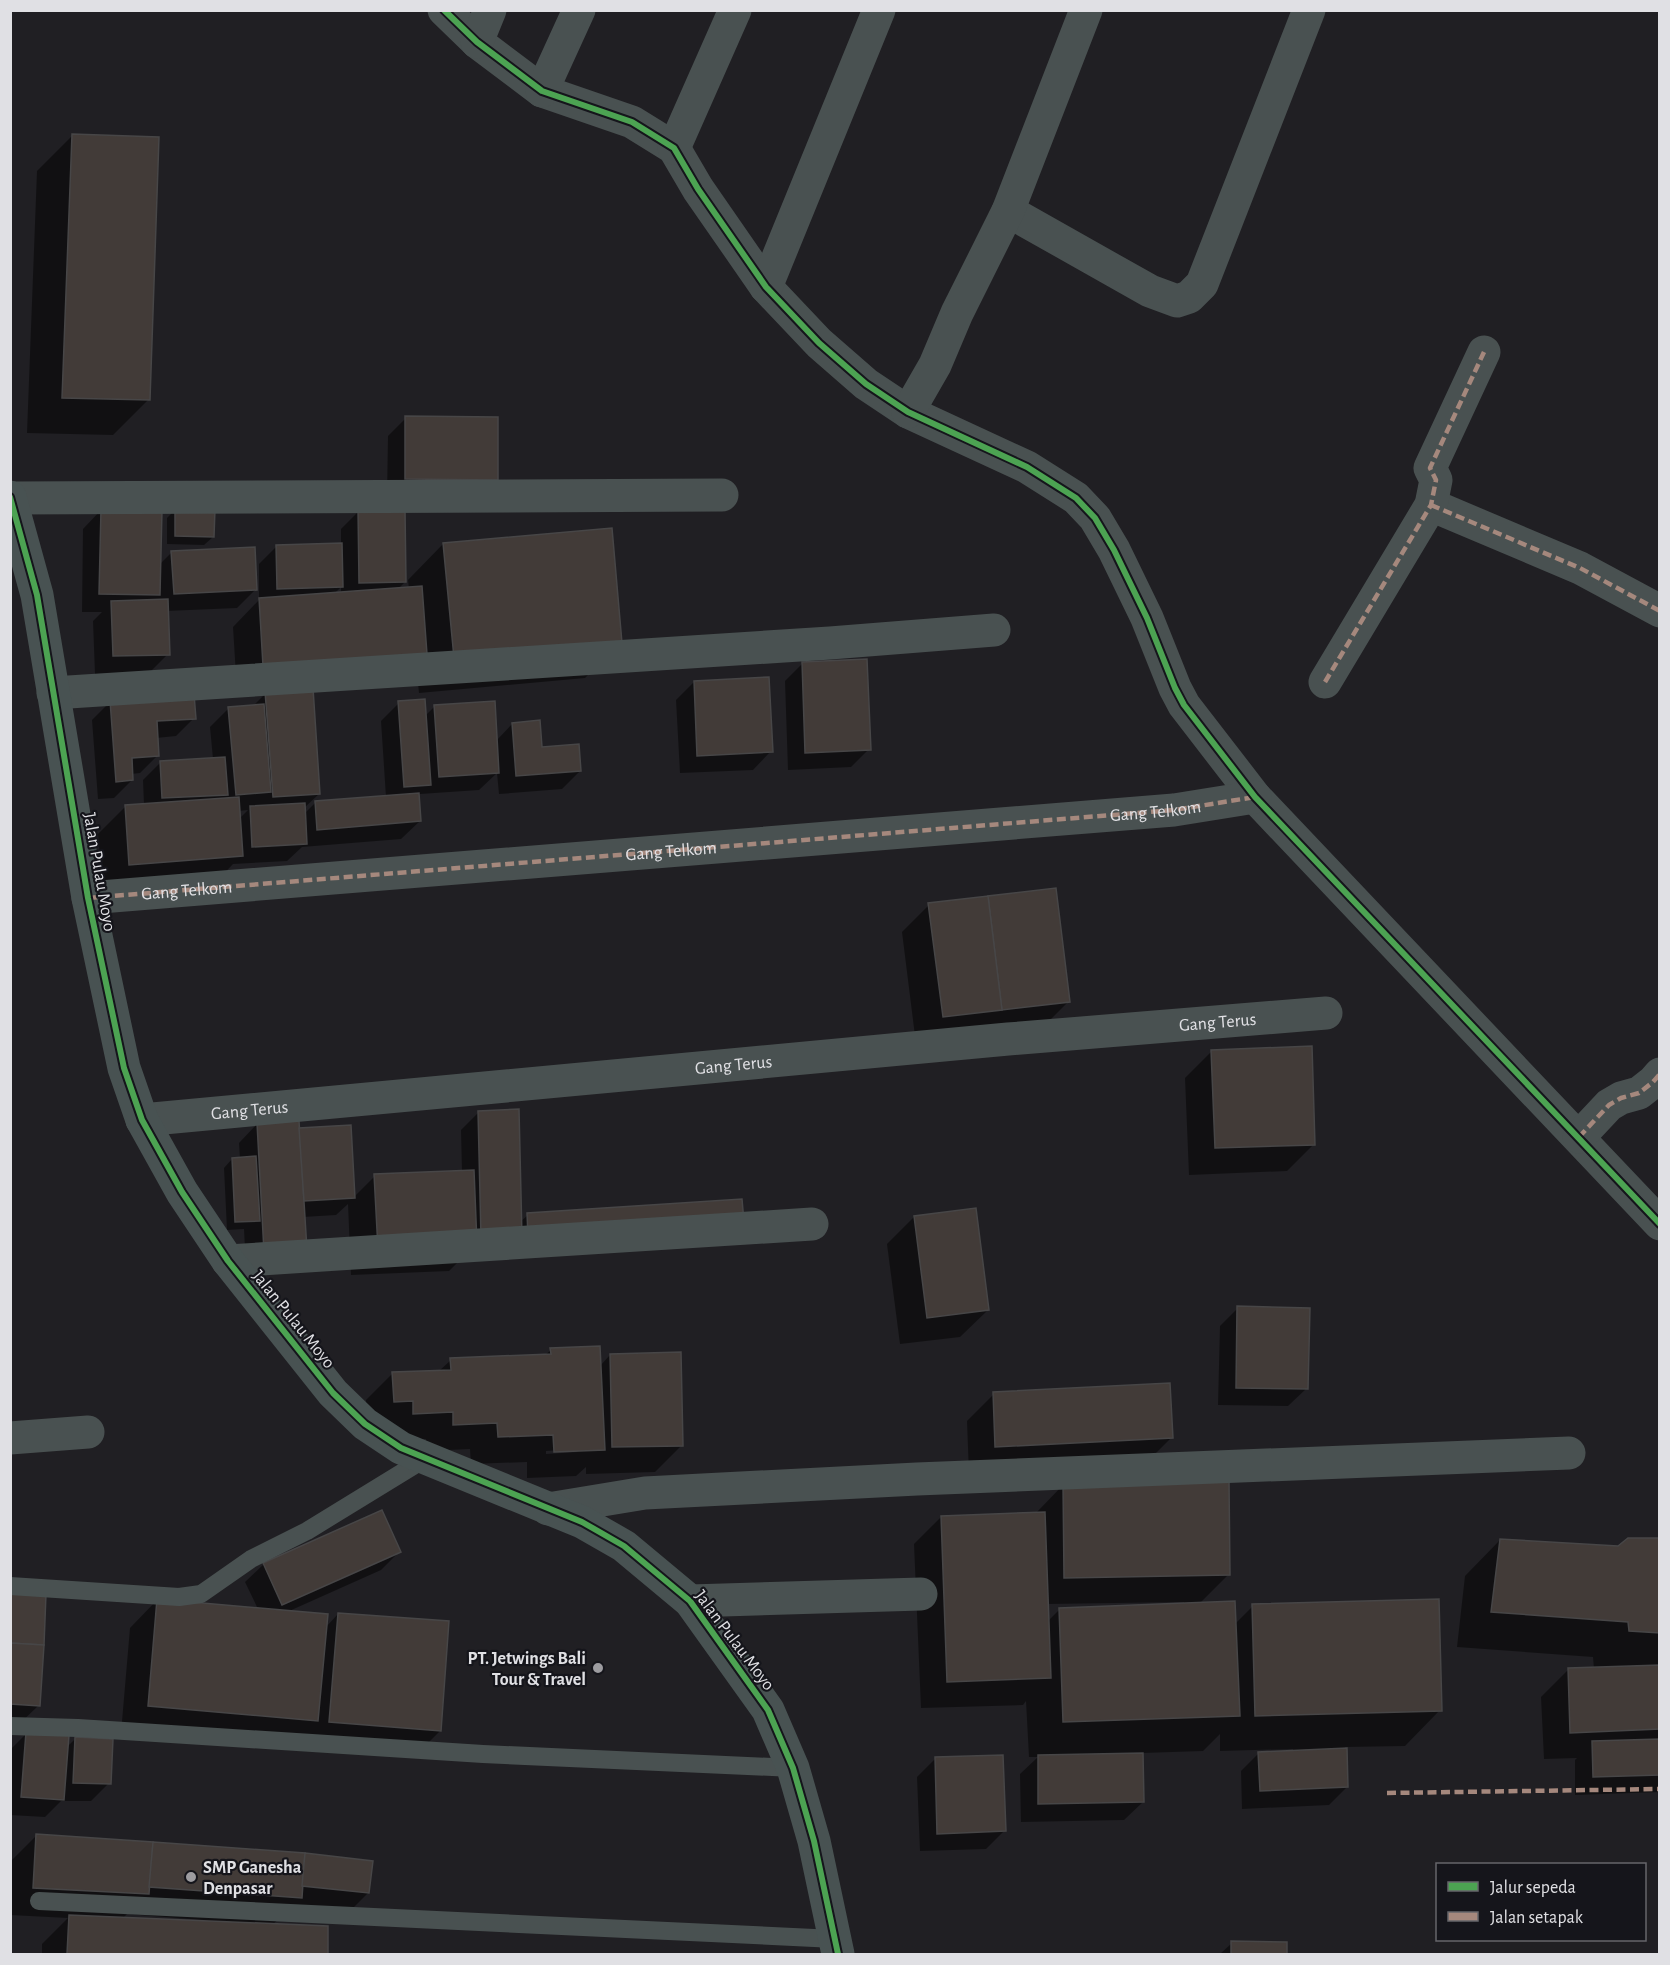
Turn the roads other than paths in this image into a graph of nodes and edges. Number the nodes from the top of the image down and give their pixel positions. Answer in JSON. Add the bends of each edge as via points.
{"nodes":[{"id":1,"x":444,"y":10,"type":"edge"},
{"id":2,"x":490,"y":10,"type":"edge"},
{"id":3,"x":579,"y":10,"type":"edge"},
{"id":4,"x":735,"y":10,"type":"edge"},
{"id":5,"x":879,"y":10,"type":"edge"},
{"id":6,"x":1086,"y":10,"type":"edge"},
{"id":7,"x":1309,"y":10,"type":"edge"},
{"id":8,"x":477,"y":42,"type":"junction"},
{"id":9,"x":542,"y":91,"type":"junction"},
{"id":10,"x":674,"y":148,"type":"junction"},
{"id":11,"x":1008,"y":211,"type":"junction"},
{"id":12,"x":766,"y":287,"type":"junction"},
{"id":13,"x":1484,"y":352,"type":"dead end"},
{"id":14,"x":908,"y":412,"type":"junction"},
{"id":15,"x":722,"y":495,"type":"dead end"},
{"id":16,"x":11,"y":498,"type":"edge"},
{"id":17,"x":1431,"y":505,"type":"junction"},
{"id":18,"x":16,"y":538,"type":"edge"},
{"id":19,"x":1659,"y":610,"type":"edge"},
{"id":20,"x":994,"y":630,"type":"dead end"},
{"id":21,"x":1325,"y":682,"type":"dead end"},
{"id":22,"x":53,"y":693,"type":"junction"},
{"id":23,"x":1255,"y":797,"type":"junction"},
{"id":24,"x":88,"y":898,"type":"junction"},
{"id":25,"x":1326,"y":1013,"type":"dead end"},
{"id":26,"x":1659,"y":1074,"type":"edge"},
{"id":27,"x":142,"y":1120,"type":"junction"},
{"id":28,"x":1592,"y":1122,"type":"junction"},
{"id":29,"x":812,"y":1224,"type":"dead end"},
{"id":30,"x":1659,"y":1224,"type":"edge"},
{"id":31,"x":228,"y":1261,"type":"junction"},
{"id":32,"x":88,"y":1432,"type":"dead end"},
{"id":33,"x":10,"y":1438,"type":"edge"},
{"id":34,"x":1569,"y":1453,"type":"dead end"},
{"id":35,"x":426,"y":1458,"type":"junction"},
{"id":36,"x":548,"y":1509,"type":"junction"},
{"id":37,"x":10,"y":1586,"type":"edge"},
{"id":38,"x":921,"y":1594,"type":"dead end"},
{"id":39,"x":690,"y":1601,"type":"junction"},
{"id":40,"x":10,"y":1726,"type":"edge"},
{"id":41,"x":793,"y":1768,"type":"junction"},
{"id":42,"x":39,"y":1901,"type":"dead end"},
{"id":43,"x":836,"y":1947,"type":"edge"}],
"edges":[{"from":1,"to":8,"type":"street"},
{"from":2,"to":8,"type":"street"},
{"from":3,"to":9,"type":"street"},
{"from":4,"to":10,"type":"street"},
{"from":5,"to":12,"type":"street"},
{"from":6,"to":11,"type":"street"},
{"from":7,"to":11,"type":"street","via":[[1202,284],[1189,297],[1177,302],[1150,291]]},
{"from":8,"to":9,"type":"street"},
{"from":9,"to":10,"type":"street","via":[[632,122]]},
{"from":10,"to":12,"type":"street"},
{"from":11,"to":14,"type":"street","via":[[935,365]]},
{"from":12,"to":14,"type":"street","via":[[819,343],[866,384]]},
{"from":13,"to":17,"type":"street","via":[[1430,468],[1436,480]]},
{"from":14,"to":23,"type":"street","via":[[1027,467],[1076,498],[1095,518],[1147,618],[1184,705]]},
{"from":15,"to":16,"type":"street"},
{"from":16,"to":18,"type":"street","name":"Jalan Pulau Moyo"},
{"from":17,"to":19,"type":"street","via":[[1580,568]]},
{"from":17,"to":21,"type":"street"},
{"from":18,"to":22,"type":"street","name":"Jalan Pulau Moyo","via":[[37,595]]},
{"from":20,"to":22,"type":"street"},
{"from":22,"to":24,"type":"street","name":"Jalan Pulau Moyo"},
{"from":23,"to":24,"type":"street","name":"Gang Telkom","via":[[1174,810]]},
{"from":23,"to":28,"type":"street","via":[[1390,941]]},
{"from":24,"to":27,"type":"street","name":"Jalan Pulau Moyo","via":[[124,1068]]},
{"from":25,"to":27,"type":"street","name":"Gang Terus"},
{"from":26,"to":28,"type":"street","via":[[1639,1093],[1621,1098]]},
{"from":27,"to":31,"type":"street","name":"Jalan Pulau Moyo","via":[[182,1192]]},
{"from":28,"to":30,"type":"street"},
{"from":29,"to":31,"type":"street"},
{"from":31,"to":35,"type":"street","name":"Jalan Pulau Moyo","via":[[333,1392],[365,1424],[401,1448]]},
{"from":32,"to":33,"type":"street"},
{"from":34,"to":36,"type":"street","via":[[645,1493]]},
{"from":35,"to":36,"type":"street","name":"Jalan Pulau Moyo"},
{"from":35,"to":37,"type":"lane","via":[[307,1531],[251,1559],[201,1594],[179,1597]]},
{"from":36,"to":39,"type":"street","name":"Jalan Pulau Moyo","via":[[582,1522],[624,1546]]},
{"from":38,"to":39,"type":"street"},
{"from":39,"to":41,"type":"street","name":"Jalan Pulau Moyo","via":[[768,1710]]},
{"from":40,"to":41,"type":"lane"},
{"from":41,"to":43,"type":"street","name":"Jalan Pulau Moyo","via":[[814,1841]]},
{"from":42,"to":43,"type":"lane"}]}
